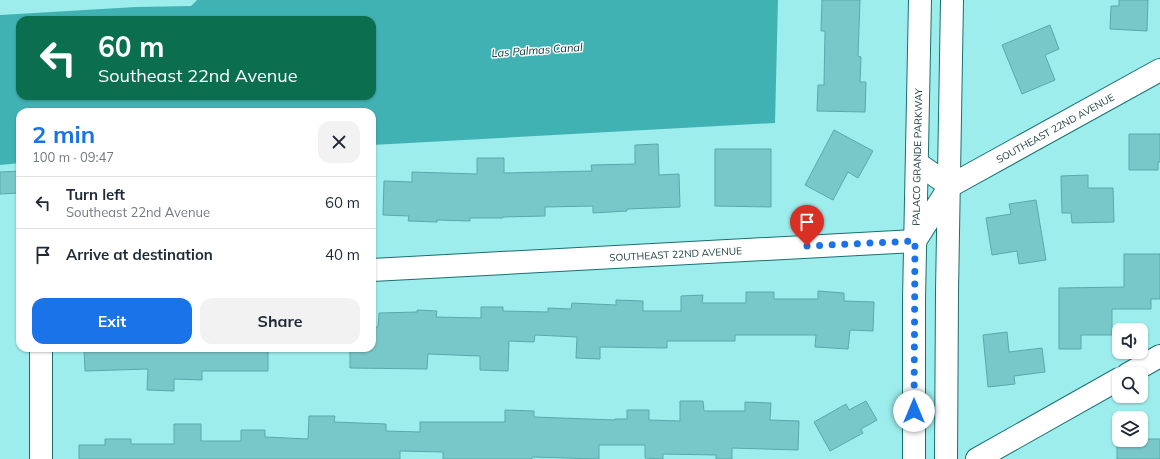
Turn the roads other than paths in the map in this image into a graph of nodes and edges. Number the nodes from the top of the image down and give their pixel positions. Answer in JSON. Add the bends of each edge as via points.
{"nodes":[{"id":1,"x":920,"y":0,"type":"edge"},
{"id":2,"x":952,"y":0,"type":"edge"},
{"id":3,"x":1160,"y":70,"type":"edge"},
{"id":4,"x":917,"y":163,"type":"junction"},
{"id":5,"x":950,"y":186,"type":"junction"},
{"id":6,"x":915,"y":241,"type":"junction"},
{"id":7,"x":376,"y":270,"type":"edge"},
{"id":8,"x":42,"y":352,"type":"edge"},
{"id":9,"x":1160,"y":356,"type":"edge"},
{"id":10,"x":1140,"y":367,"type":"edge"},
{"id":11,"x":1112,"y":383,"type":"edge"},
{"id":12,"x":41,"y":459,"type":"edge"},
{"id":13,"x":914,"y":459,"type":"edge"},
{"id":14,"x":946,"y":459,"type":"edge"},
{"id":15,"x":977,"y":459,"type":"edge"}],
"edges":[{"from":1,"to":4,"type":"street","name":"PALACO GRANDE PARKWAY"},
{"from":2,"to":5,"type":"street"},
{"from":3,"to":5,"type":"street","name":"SOUTHEAST 22ND AVENUE"},
{"from":4,"to":5,"type":"street"},
{"from":4,"to":6,"type":"street","name":"PALACO GRANDE PARKWAY"},
{"from":5,"to":6,"type":"street","name":"SOUTHEAST 22ND AVENUE"},
{"from":5,"to":14,"type":"street"},
{"from":6,"to":7,"type":"street","name":"SOUTHEAST 22ND AVENUE"},
{"from":6,"to":13,"type":"street","name":"PALACO GRANDE PARKWAY"},
{"from":8,"to":12,"type":"street"},
{"from":9,"to":10,"type":"street"},
{"from":11,"to":15,"type":"street"}]}
